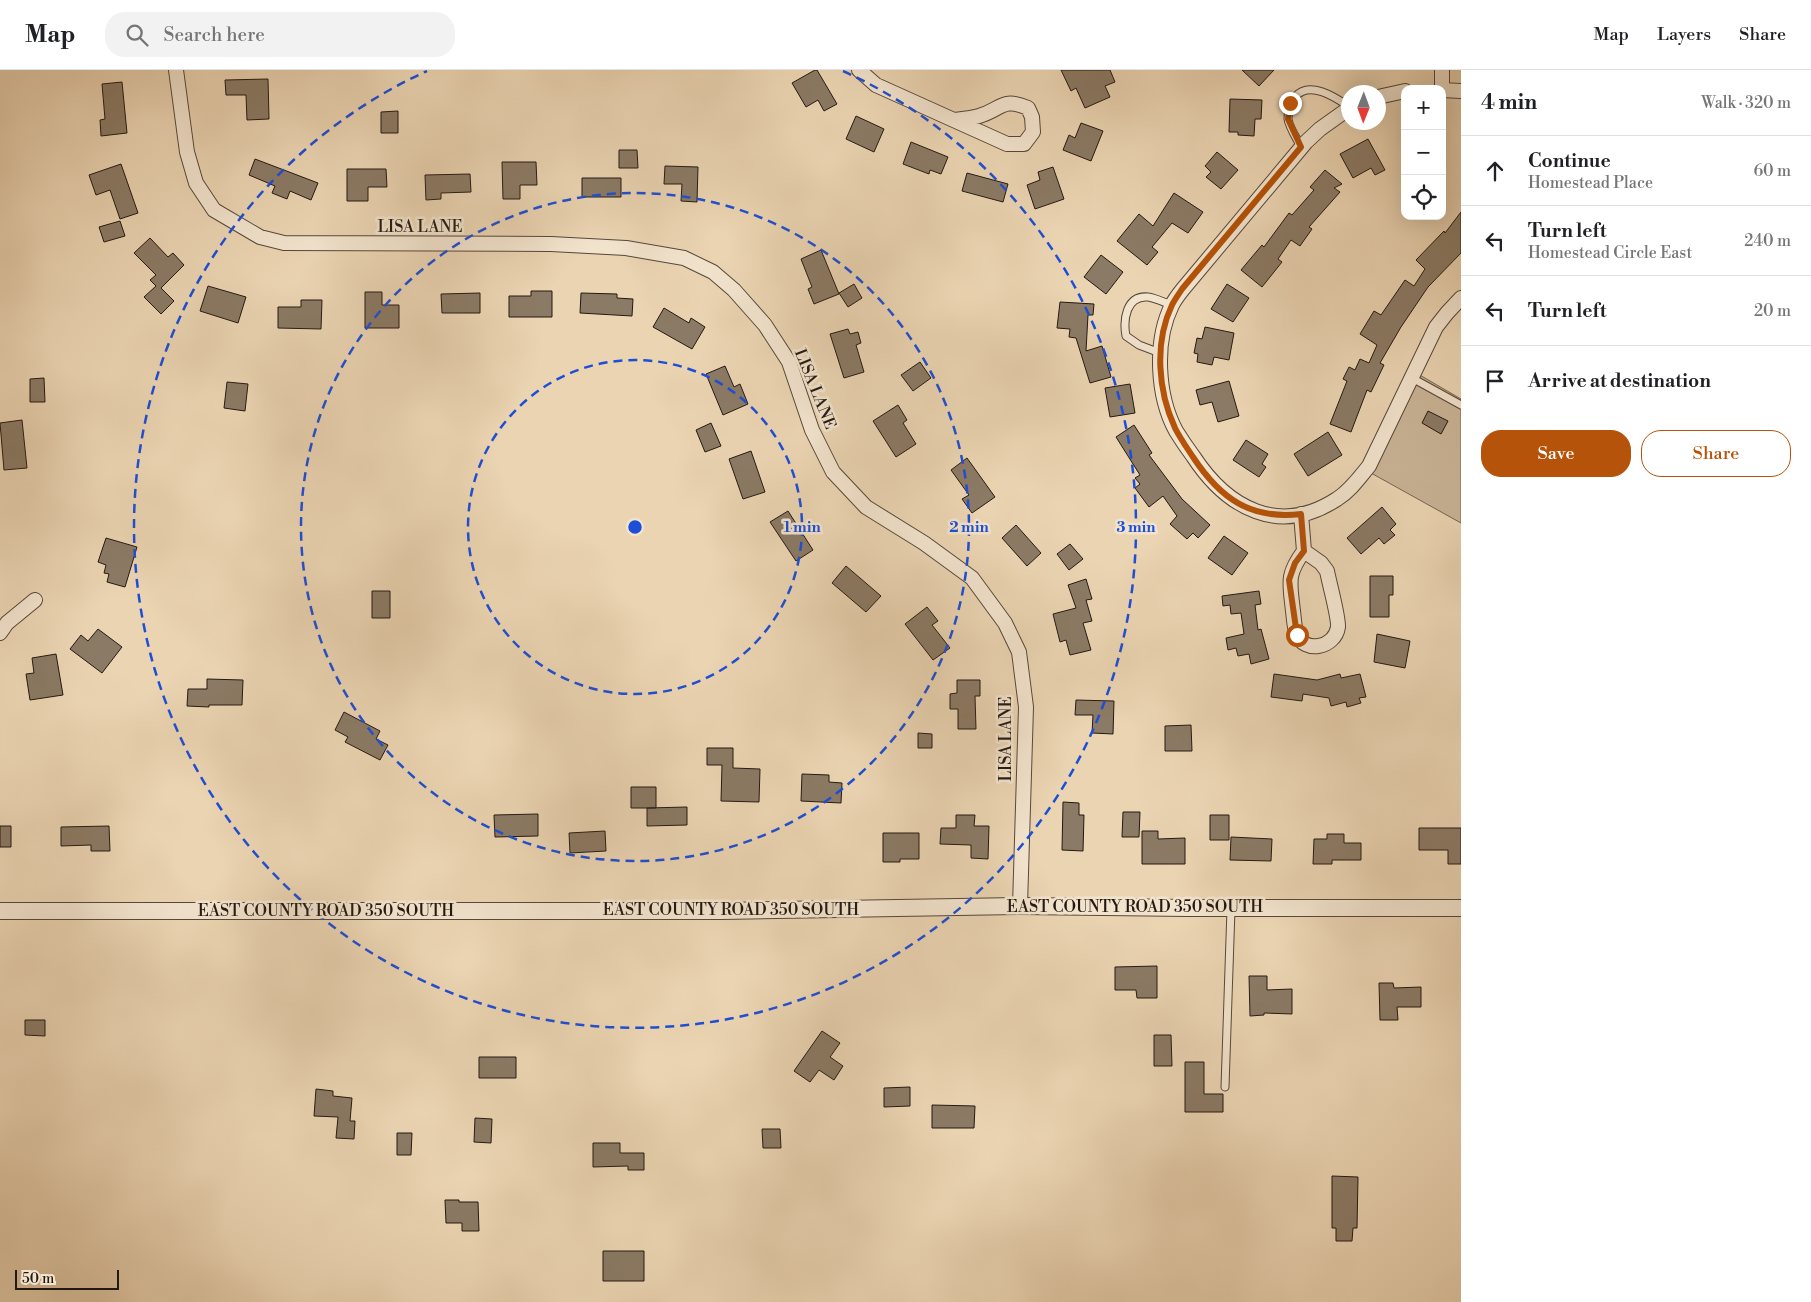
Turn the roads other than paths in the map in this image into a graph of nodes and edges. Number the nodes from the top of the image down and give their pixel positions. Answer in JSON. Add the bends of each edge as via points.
{"nodes":[{"id":1,"x":176,"y":70,"type":"edge"},
{"id":2,"x":859,"y":70,"type":"edge"},
{"id":3,"x":1442,"y":70,"type":"edge"},
{"id":4,"x":1442,"y":85,"type":"edge"},
{"id":5,"x":1446,"y":89,"type":"edge"},
{"id":6,"x":1461,"y":91,"type":"edge"},
{"id":7,"x":1401,"y":93,"type":"edge"},
{"id":8,"x":1386,"y":96,"type":"edge"},
{"id":9,"x":1341,"y":102,"type":"edge"},
{"id":10,"x":1341,"y":112,"type":"edge"},
{"id":11,"x":955,"y":120,"type":"junction"},
{"id":12,"x":1301,"y":147,"type":"junction"},
{"id":13,"x":1461,"y":298,"type":"edge"},
{"id":14,"x":1172,"y":305,"type":"junction"},
{"id":15,"x":1161,"y":354,"type":"junction"},
{"id":16,"x":1412,"y":378,"type":"junction"},
{"id":17,"x":1461,"y":405,"type":"edge"},
{"id":18,"x":1301,"y":514,"type":"junction"},
{"id":19,"x":1304,"y":551,"type":"junction"},
{"id":20,"x":35,"y":600,"type":"dead end"},
{"id":21,"x":0,"y":633,"type":"edge"},
{"id":22,"x":1020,"y":906,"type":"junction"},
{"id":23,"x":1232,"y":908,"type":"junction"},
{"id":24,"x":1461,"y":908,"type":"edge"},
{"id":25,"x":0,"y":911,"type":"edge"},
{"id":26,"x":1226,"y":1086,"type":"dead end"}],
"edges":[{"from":1,"to":22,"type":"street","name":"LISA LANE","via":[[187,152],[196,183],[214,210],[260,237],[284,243],[551,244],[626,248],[684,258],[713,272],[734,290],[765,324],[789,362],[812,430],[833,472],[866,507],[972,578],[1005,623],[1019,652],[1026,707]]},
{"from":2,"to":11,"type":"street","via":[[876,85]]},
{"from":3,"to":4,"type":"street"},
{"from":5,"to":6,"type":"street"},
{"from":7,"to":8,"type":"street"},
{"from":9,"to":12,"type":"lane","via":[[1314,90],[1298,93],[1290,103],[1288,119]]},
{"from":10,"to":12,"type":"street"},
{"from":11,"to":11,"type":"street","via":[[1007,144],[1024,144],[1033,132],[1028,108],[1015,103],[1003,103],[978,116]]},
{"from":12,"to":14,"type":"street"},
{"from":13,"to":16,"type":"street","via":[[1436,327]]},
{"from":14,"to":15,"type":"street"},
{"from":14,"to":15,"type":"lane","via":[[1148,297],[1136,299],[1129,307],[1124,322],[1126,336]]},
{"from":15,"to":18,"type":"street","via":[[1161,379],[1168,411],[1176,431],[1204,473],[1222,492],[1256,512],[1274,516]]},
{"from":16,"to":17,"type":"lane"},
{"from":16,"to":18,"type":"street","via":[[1369,466],[1339,498],[1320,509]]},
{"from":18,"to":19,"type":"street"},
{"from":19,"to":19,"type":"street","via":[[1327,571],[1338,626],[1333,640],[1322,647],[1306,645],[1297,635],[1289,580]]},
{"from":20,"to":21,"type":"street"},
{"from":22,"to":23,"type":"street","name":"EAST COUNTY ROAD 350 SOUTH"},
{"from":22,"to":25,"type":"street","name":"EAST COUNTY ROAD 350 SOUTH","via":[[706,911]]},
{"from":23,"to":24,"type":"street","name":"EAST COUNTY ROAD 350 SOUTH"},
{"from":23,"to":26,"type":"lane"}]}
